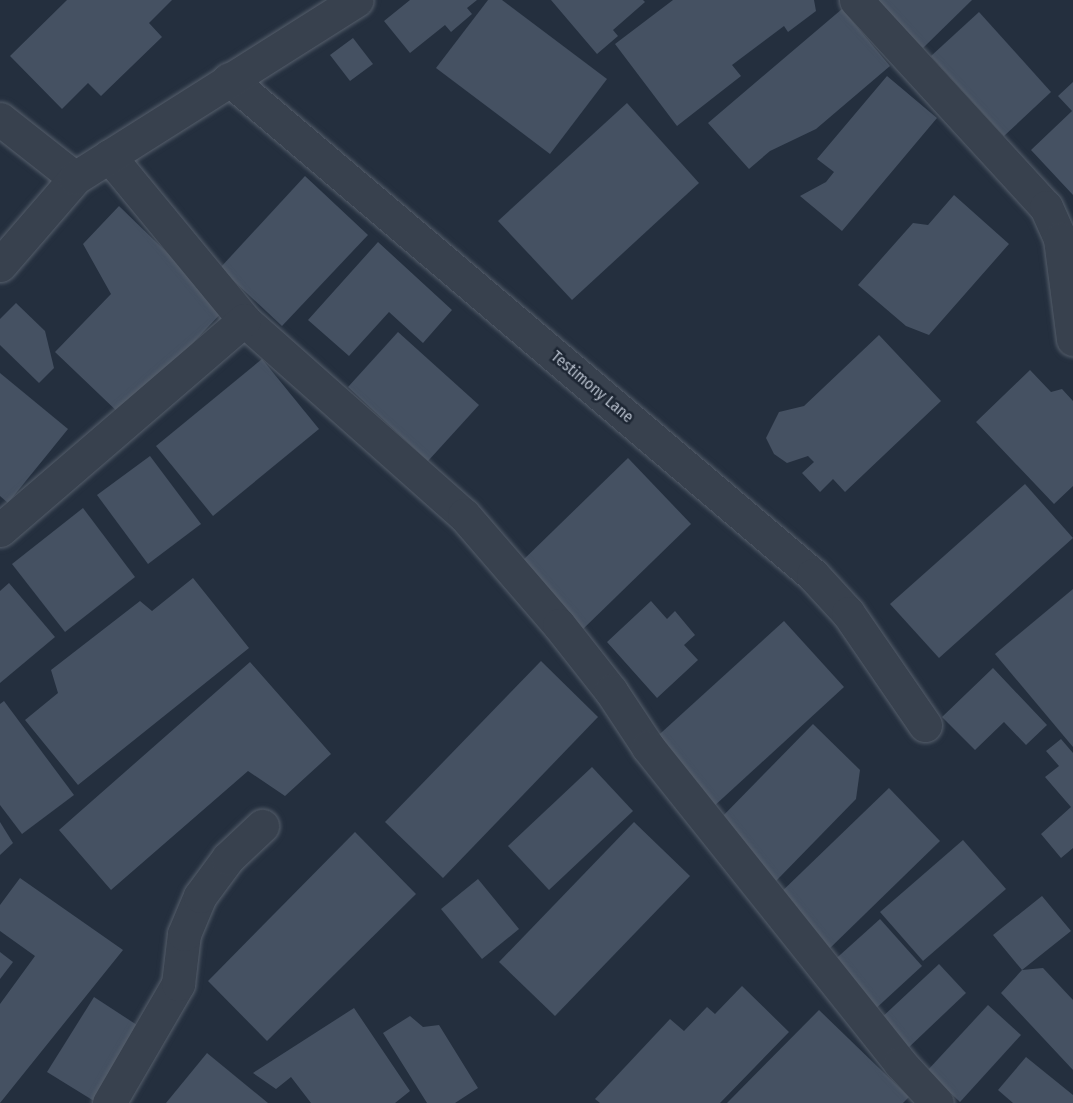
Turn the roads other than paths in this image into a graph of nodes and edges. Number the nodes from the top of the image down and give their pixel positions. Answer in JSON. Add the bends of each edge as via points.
{"nodes":[{"id":1,"x":357,"y":0,"type":"edge"},
{"id":2,"x":856,"y":0,"type":"edge"},
{"id":3,"x":229,"y":79,"type":"junction"},
{"id":4,"x":0,"y":119,"type":"edge"},
{"id":5,"x":109,"y":156,"type":"junction"},
{"id":6,"x":75,"y":178,"type":"junction"},
{"id":7,"x":0,"y":265,"type":"edge"},
{"id":8,"x":244,"y":320,"type":"junction"},
{"id":9,"x":1073,"y":339,"type":"edge"},
{"id":10,"x":0,"y":530,"type":"edge"},
{"id":11,"x":925,"y":724,"type":"dead end"},
{"id":12,"x":262,"y":826,"type":"dead end"},
{"id":13,"x":110,"y":1103,"type":"edge"},
{"id":14,"x":937,"y":1103,"type":"edge"}],
"edges":[{"from":1,"to":3,"type":"street"},
{"from":2,"to":9,"type":"street","via":[[1046,207],[1060,239]]},
{"from":3,"to":5,"type":"street"},
{"from":3,"to":11,"type":"street","name":"Testimony Lane","via":[[813,574],[848,613]]},
{"from":4,"to":6,"type":"street"},
{"from":5,"to":6,"type":"street"},
{"from":5,"to":8,"type":"street"},
{"from":6,"to":7,"type":"street"},
{"from":8,"to":10,"type":"street"},
{"from":8,"to":14,"type":"street","via":[[464,515],[566,634],[648,747]]},
{"from":12,"to":13,"type":"street","via":[[228,858],[200,896],[184,934],[178,984]]}]}
